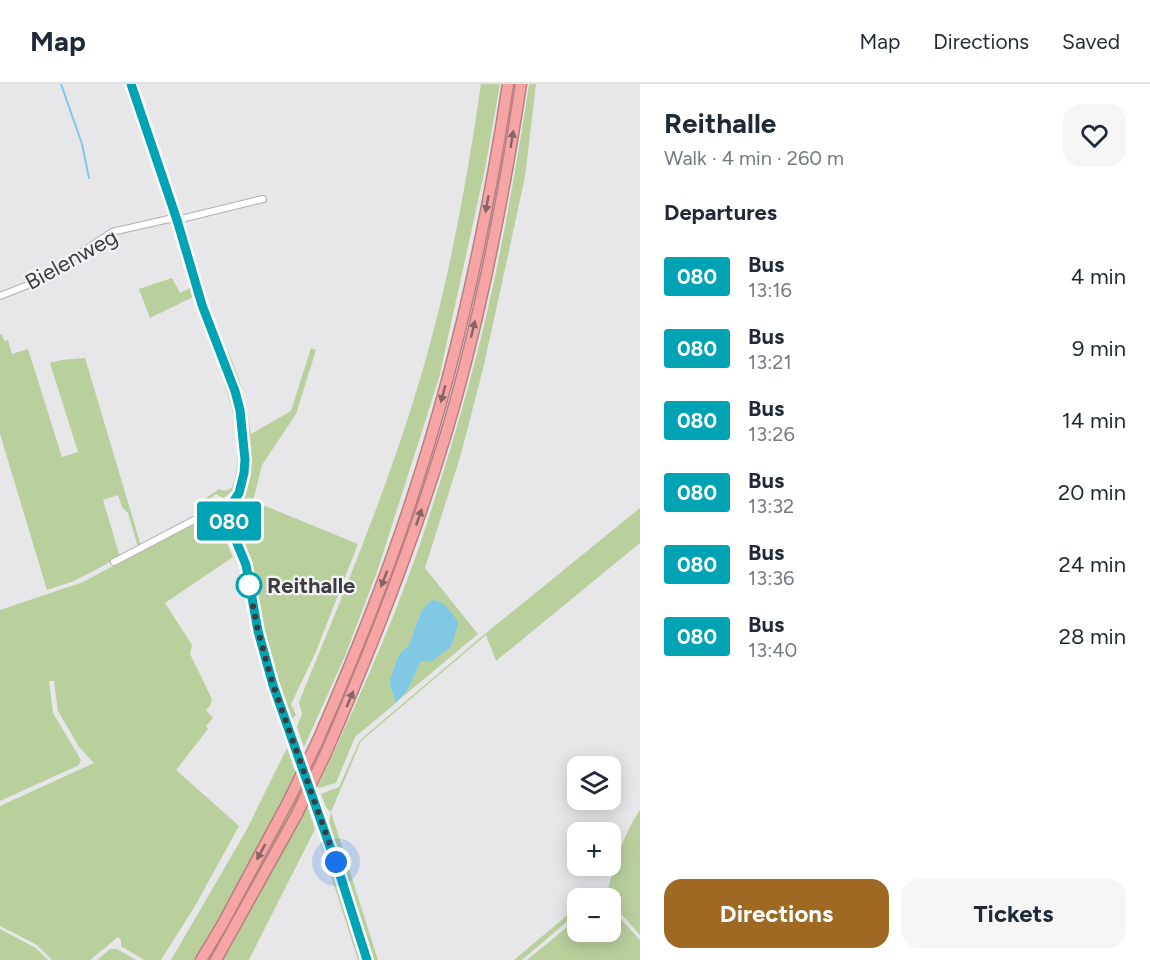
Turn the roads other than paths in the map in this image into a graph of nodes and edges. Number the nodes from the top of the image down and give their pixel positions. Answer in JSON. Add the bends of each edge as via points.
{"nodes":[{"id":1,"x":131,"y":84,"type":"edge"},
{"id":2,"x":508,"y":84,"type":"edge"},
{"id":3,"x":520,"y":84,"type":"edge"},
{"id":4,"x":263,"y":199,"type":"dead end"},
{"id":5,"x":177,"y":220,"type":"junction"},
{"id":6,"x":0,"y":296,"type":"edge"},
{"id":7,"x":226,"y":513,"type":"junction"},
{"id":8,"x":114,"y":562,"type":"dead end"},
{"id":9,"x":201,"y":960,"type":"edge"},
{"id":10,"x":216,"y":960,"type":"edge"},
{"id":11,"x":367,"y":960,"type":"edge"}],
"edges":[{"from":1,"to":5,"type":"street"},
{"from":2,"to":9,"type":"highway","one_way":true,"bridge":true,"via":[[482,232],[453,360],[388,568],[318,740]]},
{"from":10,"to":3,"type":"highway","one_way":true,"bridge":true,"via":[[297,814],[396,585],[465,364],[495,235]]},
{"from":4,"to":5,"type":"street","name":"Bielenweg"},
{"from":5,"to":6,"type":"street","name":"Bielenweg","via":[[112,232],[38,281]]},
{"from":5,"to":7,"type":"street","via":[[202,305],[240,410],[244,473],[239,493]]},
{"from":7,"to":8,"type":"street","via":[[215,509]]},
{"from":7,"to":11,"type":"street","via":[[246,565],[273,685]]}]}
